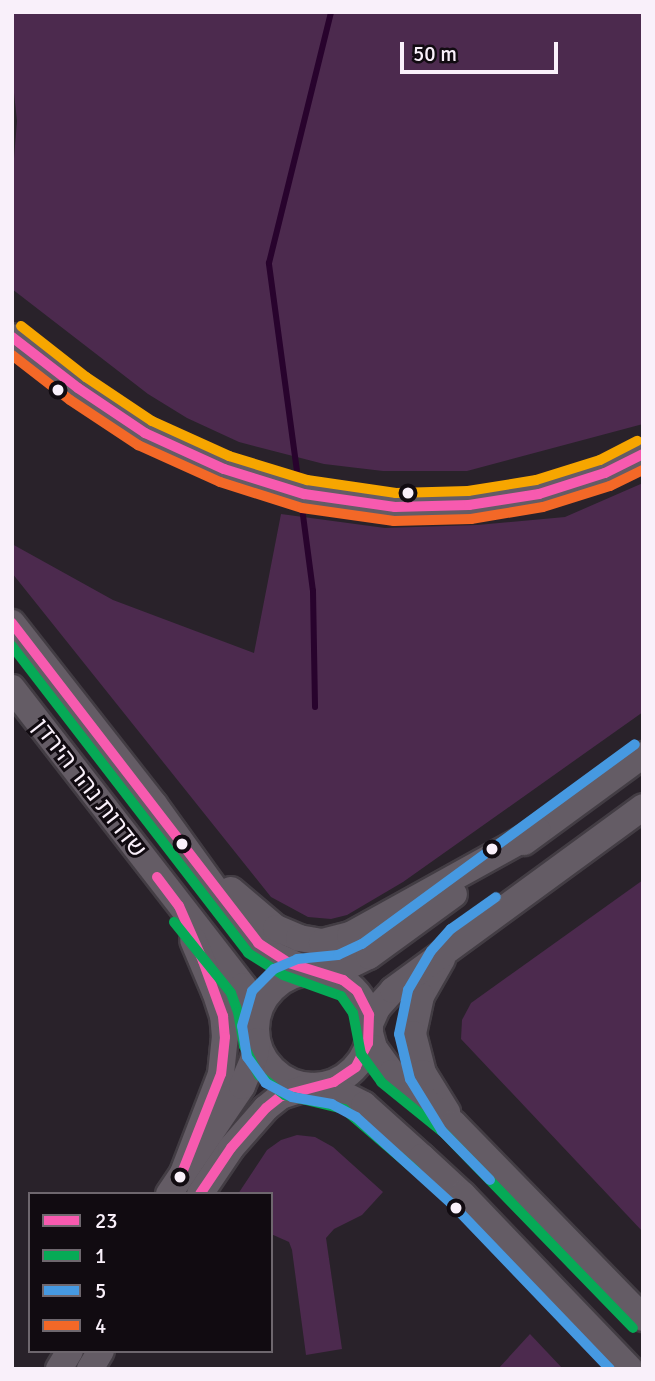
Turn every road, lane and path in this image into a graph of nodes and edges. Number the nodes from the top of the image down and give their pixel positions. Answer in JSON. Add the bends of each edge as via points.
{"nodes":[{"id":1,"x":12,"y":337,"type":"edge"},
{"id":2,"x":643,"y":454,"type":"edge"},
{"id":3,"x":12,"y":623,"type":"edge"},
{"id":4,"x":12,"y":688,"type":"edge"},
{"id":5,"x":643,"y":755,"type":"edge"},
{"id":6,"x":643,"y":807,"type":"edge"},
{"id":7,"x":538,"y":831,"type":"junction"},
{"id":8,"x":185,"y":846,"type":"junction"},
{"id":9,"x":179,"y":906,"type":"junction"},
{"id":10,"x":460,"y":940,"type":"junction"},
{"id":11,"x":318,"y":972,"type":"junction"},
{"id":12,"x":370,"y":1029,"type":"junction"},
{"id":13,"x":256,"y":1034,"type":"junction"},
{"id":14,"x":315,"y":1086,"type":"junction"},
{"id":15,"x":454,"y":1124,"type":"junction"},
{"id":16,"x":176,"y":1184,"type":"edge"},
{"id":17,"x":201,"y":1192,"type":"edge"},
{"id":18,"x":643,"y":1318,"type":"edge"},
{"id":19,"x":69,"y":1353,"type":"edge"},
{"id":20,"x":100,"y":1353,"type":"edge"},
{"id":21,"x":59,"y":1369,"type":"edge"},
{"id":22,"x":90,"y":1369,"type":"edge"},
{"id":23,"x":630,"y":1369,"type":"edge"}],
"edges":[{"from":1,"to":2,"type":"main road","via":[[145,433],[224,469],[304,494],[396,507],[469,505],[539,494],[605,473]]},
{"from":3,"to":8,"type":"main road","name":"שדרות נהר הירדן"},
{"from":4,"to":9,"type":"main road","name":"שדרות נהר הירדן"},
{"from":5,"to":7,"type":"main road"},
{"from":6,"to":10,"type":"main road"},
{"from":7,"to":8,"type":"main road","via":[[350,935],[321,942],[299,938],[261,918]]},
{"from":7,"to":11,"type":"main road","via":[[369,956],[342,969]]},
{"from":8,"to":11,"type":"main road","name":"שדרות נהר הירדן","via":[[258,943],[276,956]]},
{"from":9,"to":13,"type":"main road","name":"שדרות נהר הירדן","via":[[243,986]]},
{"from":9,"to":16,"type":"main road","via":[[215,992],[225,1037],[221,1073]]},
{"from":10,"to":12,"type":"main road","via":[[393,990],[377,1008]]},
{"from":10,"to":15,"type":"main road","via":[[429,980],[415,1013],[413,1034],[423,1073]]},
{"from":11,"to":12,"type":"main road","via":[[343,980],[357,992],[366,1007]]},
{"from":11,"to":13,"type":"main road","via":[[291,975],[270,991],[261,1005]]},
{"from":12,"to":14,"type":"main road","via":[[356,1067],[342,1078]]},
{"from":12,"to":15,"type":"main road","via":[[374,1048],[392,1073]]},
{"from":13,"to":14,"type":"main road","via":[[264,1058],[275,1072],[290,1082]]},
{"from":13,"to":16,"type":"main road","via":[[255,1056],[242,1086]]},
{"from":14,"to":17,"type":"main road","via":[[281,1096],[266,1108]]},
{"from":14,"to":23,"type":"main road","via":[[364,1105],[432,1167]]},
{"from":15,"to":18,"type":"main road"},
{"from":19,"to":21,"type":"main road"},
{"from":20,"to":22,"type":"main road"}]}
